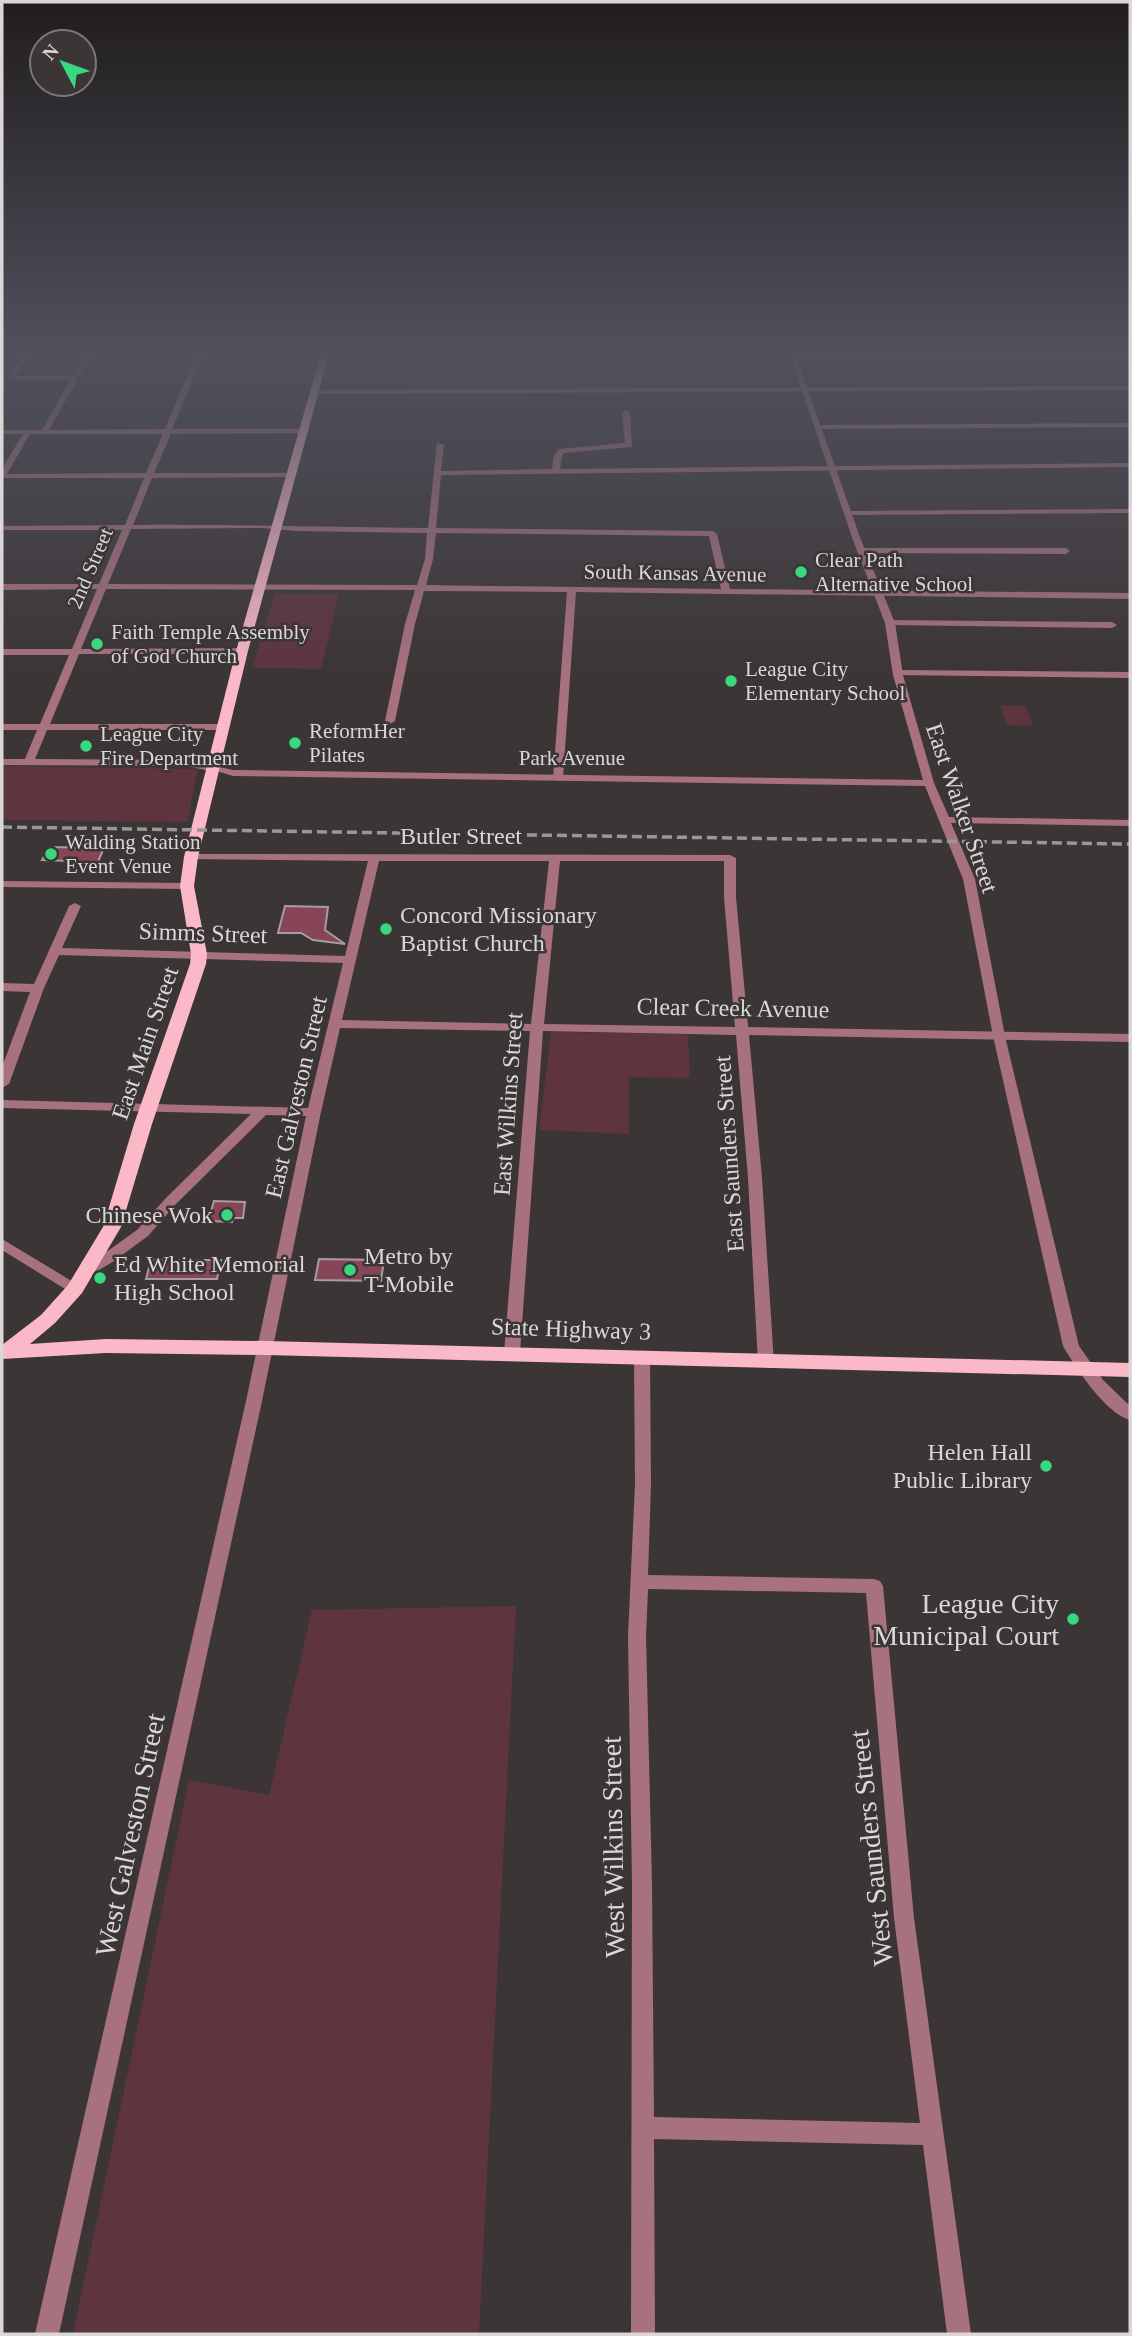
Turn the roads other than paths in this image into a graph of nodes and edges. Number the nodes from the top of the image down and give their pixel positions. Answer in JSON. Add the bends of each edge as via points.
{"nodes":[{"id":1,"x":12,"y":459,"type":"edge"},
{"id":2,"x":155,"y":459,"type":"edge"},
{"id":3,"x":297,"y":459,"type":"edge"},
{"id":4,"x":438,"y":459,"type":"edge"},
{"id":5,"x":558,"y":459,"type":"edge"},
{"id":6,"x":829,"y":459,"type":"edge"},
{"id":7,"x":1130,"y":465,"type":"edge"},
{"id":8,"x":833,"y":470,"type":"junction"},
{"id":9,"x":556,"y":472,"type":"junction"},
{"id":10,"x":437,"y":473,"type":"junction"},
{"id":11,"x":292,"y":475,"type":"junction"},
{"id":12,"x":2,"y":476,"type":"edge"},
{"id":13,"x":148,"y":476,"type":"junction"},
{"id":14,"x":1130,"y":511,"type":"edge"},
{"id":15,"x":848,"y":513,"type":"junction"},
{"id":16,"x":126,"y":527,"type":"junction"},
{"id":17,"x":2,"y":528,"type":"edge"},
{"id":18,"x":278,"y":528,"type":"junction"},
{"id":19,"x":431,"y":530,"type":"junction"},
{"id":20,"x":861,"y":551,"type":"junction"},
{"id":21,"x":1066,"y":551,"type":"dead end"},
{"id":22,"x":102,"y":586,"type":"junction"},
{"id":23,"x":261,"y":586,"type":"junction"},
{"id":24,"x":2,"y":587,"type":"edge"},
{"id":25,"x":420,"y":588,"type":"junction"},
{"id":26,"x":572,"y":590,"type":"junction"},
{"id":27,"x":726,"y":591,"type":"junction"},
{"id":28,"x":879,"y":594,"type":"junction"},
{"id":29,"x":1130,"y":596,"type":"edge"},
{"id":30,"x":890,"y":623,"type":"junction"},
{"id":31,"x":1112,"y":625,"type":"dead end"},
{"id":32,"x":242,"y":651,"type":"junction"},
{"id":33,"x":2,"y":652,"type":"edge"},
{"id":34,"x":75,"y":652,"type":"junction"},
{"id":35,"x":898,"y":673,"type":"junction"},
{"id":36,"x":1130,"y":675,"type":"edge"},
{"id":37,"x":390,"y":721,"type":"dead end"},
{"id":38,"x":2,"y":727,"type":"edge"},
{"id":39,"x":43,"y":727,"type":"junction"},
{"id":40,"x":224,"y":727,"type":"junction"},
{"id":41,"x":2,"y":762,"type":"edge"},
{"id":42,"x":29,"y":762,"type":"junction"},
{"id":43,"x":215,"y":769,"type":"junction"},
{"id":44,"x":558,"y":778,"type":"junction"},
{"id":45,"x":929,"y":783,"type":"junction"},
{"id":46,"x":945,"y":820,"type":"junction"},
{"id":47,"x":1130,"y":824,"type":"edge"},
{"id":48,"x":191,"y":856,"type":"junction"},
{"id":49,"x":374,"y":857,"type":"junction"},
{"id":50,"x":555,"y":858,"type":"junction"},
{"id":51,"x":730,"y":858,"type":"joint"},
{"id":52,"x":2,"y":884,"type":"edge"},
{"id":53,"x":187,"y":886,"type":"junction"},
{"id":54,"x":75,"y":906,"type":"dead end"},
{"id":55,"x":56,"y":951,"type":"junction"},
{"id":56,"x":199,"y":954,"type":"junction"},
{"id":57,"x":350,"y":960,"type":"junction"},
{"id":58,"x":2,"y":987,"type":"edge"},
{"id":59,"x":38,"y":988,"type":"junction"},
{"id":60,"x":335,"y":1024,"type":"junction"},
{"id":61,"x":537,"y":1027,"type":"junction"},
{"id":62,"x":742,"y":1031,"type":"junction"},
{"id":63,"x":999,"y":1036,"type":"junction"},
{"id":64,"x":1130,"y":1038,"type":"edge"},
{"id":65,"x":2,"y":1084,"type":"edge"},
{"id":66,"x":2,"y":1104,"type":"edge"},
{"id":67,"x":149,"y":1107,"type":"junction"},
{"id":68,"x":263,"y":1110,"type":"junction"},
{"id":69,"x":314,"y":1112,"type":"junction"},
{"id":70,"x":2,"y":1244,"type":"edge"},
{"id":71,"x":80,"y":1281,"type":"junction"},
{"id":72,"x":265,"y":1348,"type":"junction"},
{"id":73,"x":4,"y":1352,"type":"edge"},
{"id":74,"x":512,"y":1353,"type":"junction"},
{"id":75,"x":642,"y":1358,"type":"junction"},
{"id":76,"x":766,"y":1363,"type":"junction"},
{"id":77,"x":1084,"y":1369,"type":"junction"},
{"id":78,"x":1130,"y":1370,"type":"edge"},
{"id":79,"x":1130,"y":1414,"type":"edge"},
{"id":80,"x":641,"y":1582,"type":"junction"},
{"id":81,"x":643,"y":2128,"type":"junction"},
{"id":82,"x":933,"y":2134,"type":"junction"},
{"id":83,"x":47,"y":2334,"type":"edge"},
{"id":84,"x":643,"y":2334,"type":"edge"},
{"id":85,"x":959,"y":2334,"type":"edge"}],
"edges":[{"from":1,"to":12,"type":"street"},
{"from":2,"to":13,"type":"street","name":"2nd Street"},
{"from":3,"to":11,"type":"main road","name":"East Main Street"},
{"from":4,"to":10,"type":"street"},
{"from":5,"to":9,"type":"street"},
{"from":6,"to":8,"type":"street","name":"East Walker Street"},
{"from":7,"to":8,"type":"street"},
{"from":8,"to":9,"type":"street"},
{"from":8,"to":15,"type":"street","name":"East Walker Street"},
{"from":9,"to":10,"type":"street"},
{"from":10,"to":19,"type":"street"},
{"from":11,"to":13,"type":"street"},
{"from":11,"to":18,"type":"main road","name":"East Main Street"},
{"from":12,"to":13,"type":"street"},
{"from":13,"to":16,"type":"street","name":"2nd Street"},
{"from":14,"to":15,"type":"street"},
{"from":15,"to":20,"type":"street","name":"East Walker Street"},
{"from":16,"to":17,"type":"street"},
{"from":16,"to":18,"type":"street"},
{"from":16,"to":22,"type":"street","name":"2nd Street"},
{"from":18,"to":19,"type":"street"},
{"from":18,"to":23,"type":"main road","name":"East Main Street"},
{"from":19,"to":25,"type":"street"},
{"from":19,"to":27,"type":"street","via":[[713,534]]},
{"from":20,"to":21,"type":"street"},
{"from":20,"to":28,"type":"street","name":"East Walker Street"},
{"from":22,"to":23,"type":"street","name":"South Kansas Avenue"},
{"from":22,"to":24,"type":"street","name":"South Kansas Avenue"},
{"from":22,"to":34,"type":"street","name":"2nd Street"},
{"from":23,"to":25,"type":"street","name":"South Kansas Avenue"},
{"from":23,"to":32,"type":"main road","name":"East Main Street"},
{"from":25,"to":26,"type":"street","name":"South Kansas Avenue"},
{"from":25,"to":37,"type":"street"},
{"from":26,"to":27,"type":"street","name":"South Kansas Avenue"},
{"from":26,"to":44,"type":"street"},
{"from":27,"to":28,"type":"street","name":"South Kansas Avenue"},
{"from":28,"to":29,"type":"street","name":"South Kansas Avenue"},
{"from":28,"to":30,"type":"street","name":"East Walker Street"},
{"from":30,"to":31,"type":"street"},
{"from":30,"to":35,"type":"street","name":"East Walker Street"},
{"from":32,"to":34,"type":"street"},
{"from":32,"to":40,"type":"main road","name":"East Main Street"},
{"from":33,"to":34,"type":"street"},
{"from":34,"to":39,"type":"street","name":"2nd Street"},
{"from":35,"to":36,"type":"street"},
{"from":35,"to":45,"type":"street","name":"East Walker Street"},
{"from":38,"to":39,"type":"street"},
{"from":39,"to":40,"type":"street"},
{"from":39,"to":42,"type":"street","name":"2nd Street"},
{"from":40,"to":43,"type":"main road","name":"East Main Street"},
{"from":41,"to":42,"type":"street","name":"Park Avenue"},
{"from":42,"to":43,"type":"street","name":"Park Avenue","via":[[186,763]]},
{"from":43,"to":44,"type":"street","name":"Park Avenue","via":[[233,774]]},
{"from":43,"to":48,"type":"main road","name":"East Main Street"},
{"from":44,"to":45,"type":"street","name":"Park Avenue"},
{"from":45,"to":46,"type":"street","name":"East Walker Street"},
{"from":46,"to":47,"type":"street"},
{"from":46,"to":63,"type":"street","name":"East Walker Street","via":[[969,879]]},
{"from":48,"to":49,"type":"street","name":"Butler Street"},
{"from":48,"to":53,"type":"main road","name":"East Main Street"},
{"from":49,"to":50,"type":"street","name":"Butler Street"},
{"from":49,"to":57,"type":"street","name":"East Galveston Street"},
{"from":50,"to":51,"type":"street","name":"Butler Street"},
{"from":50,"to":61,"type":"street","name":"East Wilkins Street"},
{"from":51,"to":62,"type":"street","name":"East Saunders Street"},
{"from":52,"to":53,"type":"street"},
{"from":53,"to":56,"type":"main road","name":"East Main Street"},
{"from":54,"to":55,"type":"street"},
{"from":55,"to":56,"type":"street","name":"Simms Street"},
{"from":55,"to":59,"type":"street"},
{"from":56,"to":57,"type":"street","name":"Simms Street"},
{"from":56,"to":67,"type":"main road","name":"East Main Street"},
{"from":57,"to":60,"type":"street","name":"East Galveston Street"},
{"from":58,"to":59,"type":"street"},
{"from":59,"to":65,"type":"street"},
{"from":60,"to":61,"type":"street","name":"Clear Creek Avenue"},
{"from":60,"to":69,"type":"street","name":"East Galveston Street"},
{"from":61,"to":62,"type":"street","name":"Clear Creek Avenue"},
{"from":61,"to":74,"type":"street","name":"East Wilkins Street"},
{"from":62,"to":63,"type":"street","name":"Clear Creek Avenue"},
{"from":62,"to":76,"type":"street","name":"East Saunders Street"},
{"from":63,"to":64,"type":"street","name":"Clear Creek Avenue"},
{"from":63,"to":77,"type":"street","name":"East Walker Street","via":[[1071,1346]]},
{"from":66,"to":67,"type":"street"},
{"from":67,"to":68,"type":"street"},
{"from":67,"to":71,"type":"main road","name":"East Main Street","via":[[112,1227]]},
{"from":68,"to":69,"type":"street"},
{"from":68,"to":71,"type":"street","via":[[170,1202],[162,1216]]},
{"from":69,"to":72,"type":"street","name":"East Galveston Street"},
{"from":70,"to":71,"type":"street"},
{"from":71,"to":73,"type":"main road","name":"East Main Street","via":[[48,1319]]},
{"from":72,"to":73,"type":"main road","name":"State Highway 3","via":[[106,1346]]},
{"from":72,"to":74,"type":"main road","name":"State Highway 3"},
{"from":72,"to":83,"type":"street","name":"West Galveston Street"},
{"from":74,"to":75,"type":"main road","name":"State Highway 3"},
{"from":75,"to":76,"type":"main road","name":"State Highway 3"},
{"from":75,"to":80,"type":"street","name":"West Wilkins Street"},
{"from":76,"to":77,"type":"main road","name":"State Highway 3"},
{"from":77,"to":78,"type":"main road","name":"State Highway 3"},
{"from":77,"to":79,"type":"street","name":"East Walker Street"},
{"from":80,"to":81,"type":"street","name":"West Wilkins Street","via":[[637,1636]]},
{"from":80,"to":82,"type":"street","name":"West Saunders Street","via":[[874,1586],[904,1918]]},
{"from":81,"to":82,"type":"street"},
{"from":81,"to":84,"type":"street","name":"West Wilkins Street"},
{"from":82,"to":85,"type":"street","name":"West Saunders Street"}]}
